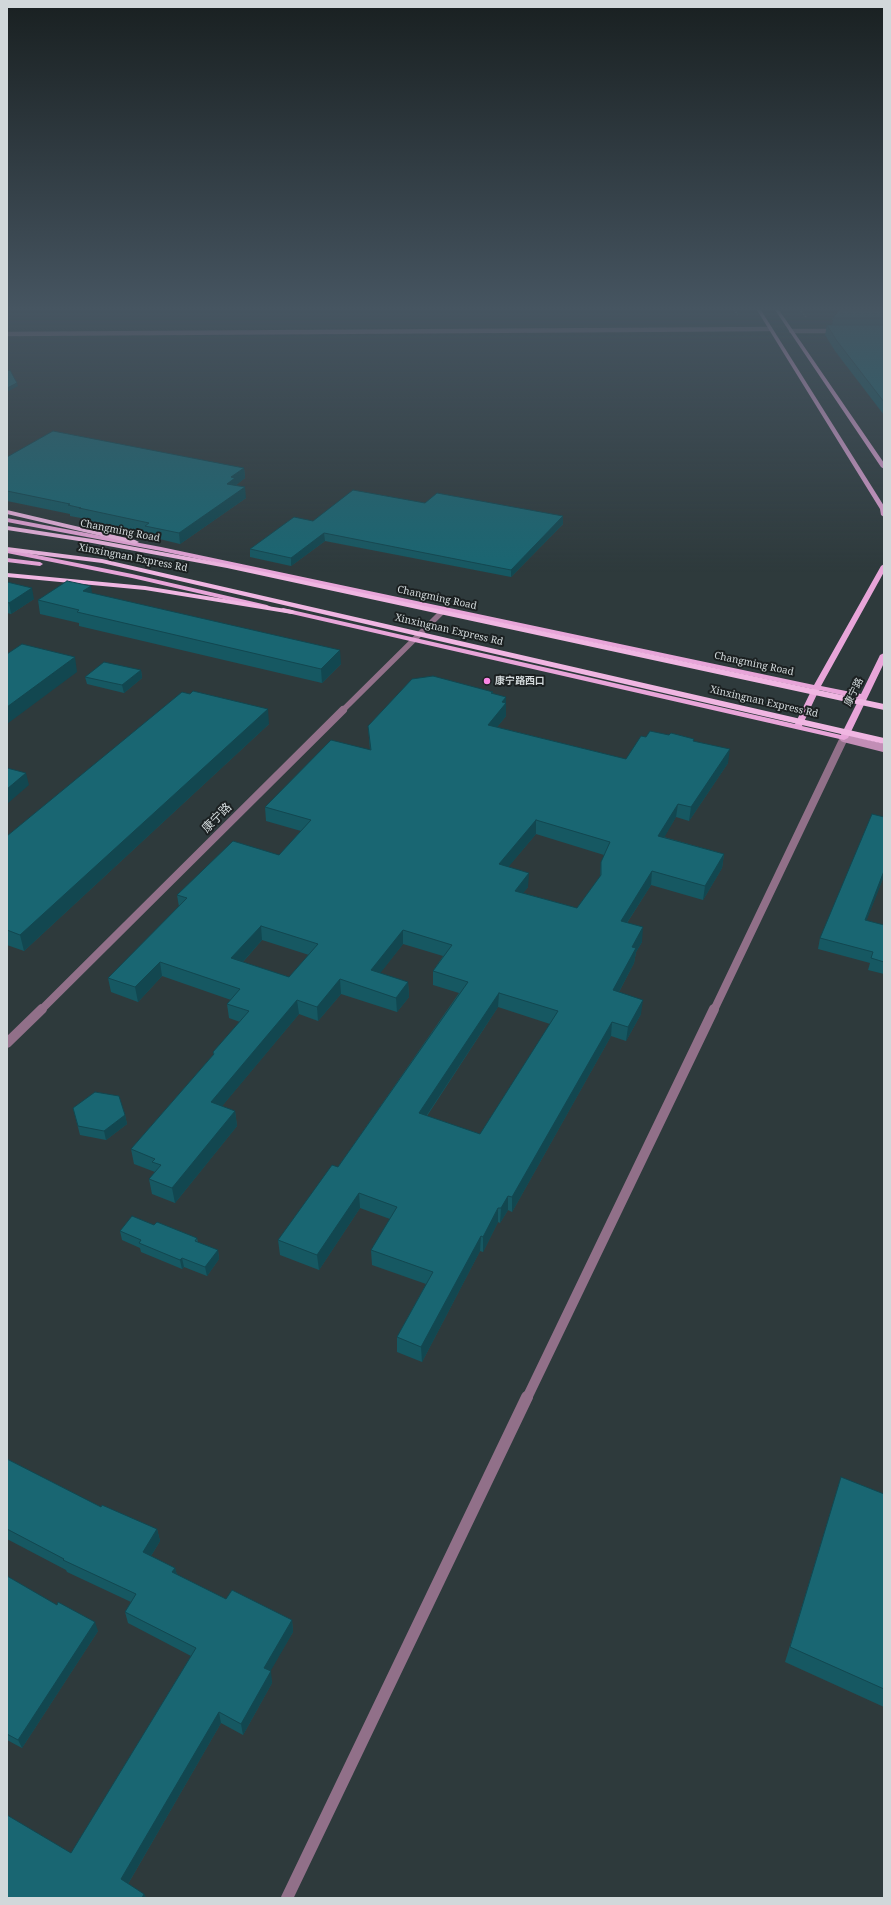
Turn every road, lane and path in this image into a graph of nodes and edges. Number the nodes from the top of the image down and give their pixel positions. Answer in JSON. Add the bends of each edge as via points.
{"nodes":[{"id":1,"x":812,"y":396,"type":"edge"},
{"id":2,"x":835,"y":396,"type":"edge"},
{"id":3,"x":884,"y":467,"type":"edge"},
{"id":4,"x":7,"y":512,"type":"edge"},
{"id":5,"x":884,"y":515,"type":"edge"},
{"id":6,"x":7,"y":520,"type":"edge"},
{"id":7,"x":7,"y":528,"type":"edge"},
{"id":8,"x":7,"y":550,"type":"edge"},
{"id":9,"x":7,"y":560,"type":"edge"},
{"id":10,"x":227,"y":566,"type":"junction"},
{"id":11,"x":884,"y":566,"type":"edge"},
{"id":12,"x":116,"y":573,"type":"junction"},
{"id":13,"x":7,"y":575,"type":"edge"},
{"id":14,"x":445,"y":610,"type":"junction"},
{"id":15,"x":373,"y":624,"type":"junction"},
{"id":16,"x":413,"y":640,"type":"junction"},
{"id":17,"x":884,"y":655,"type":"edge"},
{"id":18,"x":816,"y":688,"type":"junction"},
{"id":19,"x":862,"y":697,"type":"junction"},
{"id":20,"x":884,"y":707,"type":"edge"},
{"id":21,"x":796,"y":728,"type":"junction"},
{"id":22,"x":844,"y":738,"type":"junction"},
{"id":23,"x":884,"y":740,"type":"edge"},
{"id":24,"x":884,"y":748,"type":"edge"},
{"id":25,"x":7,"y":1043,"type":"edge"},
{"id":26,"x":287,"y":1898,"type":"edge"}],
"edges":[{"from":1,"to":5,"type":"main road","via":[[883,509]]},
{"from":2,"to":3,"type":"main road"},
{"from":4,"to":10,"type":"highway"},
{"from":6,"to":14,"type":"main road","name":"Changming Road","via":[[161,549]]},
{"from":7,"to":10,"type":"highway","name":"Xinxingnan Express Rd"},
{"from":8,"to":12,"type":"main road"},
{"from":8,"to":15,"type":"highway","name":"Xinxingnan Express Rd","via":[[102,561]]},
{"from":9,"to":12,"type":"main road"},
{"from":10,"to":20,"type":"highway","name":"Xinxingnan Express Rd"},
{"from":11,"to":18,"type":"main road"},
{"from":12,"to":16,"type":"main road"},
{"from":13,"to":15,"type":"highway","via":[[145,588]]},
{"from":14,"to":16,"type":"street","name":"康宁路"},
{"from":14,"to":18,"type":"main road","name":"Changming Road"},
{"from":15,"to":23,"type":"highway","name":"Xinxingnan Express Rd"},
{"from":16,"to":21,"type":"main road"},
{"from":16,"to":25,"type":"street","name":"康宁路"},
{"from":17,"to":19,"type":"main road","name":"康宁路"},
{"from":18,"to":19,"type":"main road","name":"Changming Road"},
{"from":18,"to":21,"type":"main road"},
{"from":19,"to":22,"type":"main road","name":"康宁路"},
{"from":21,"to":22,"type":"main road"},
{"from":22,"to":23,"type":"main road"},
{"from":22,"to":24,"type":"main road"},
{"from":22,"to":26,"type":"street"}]}
